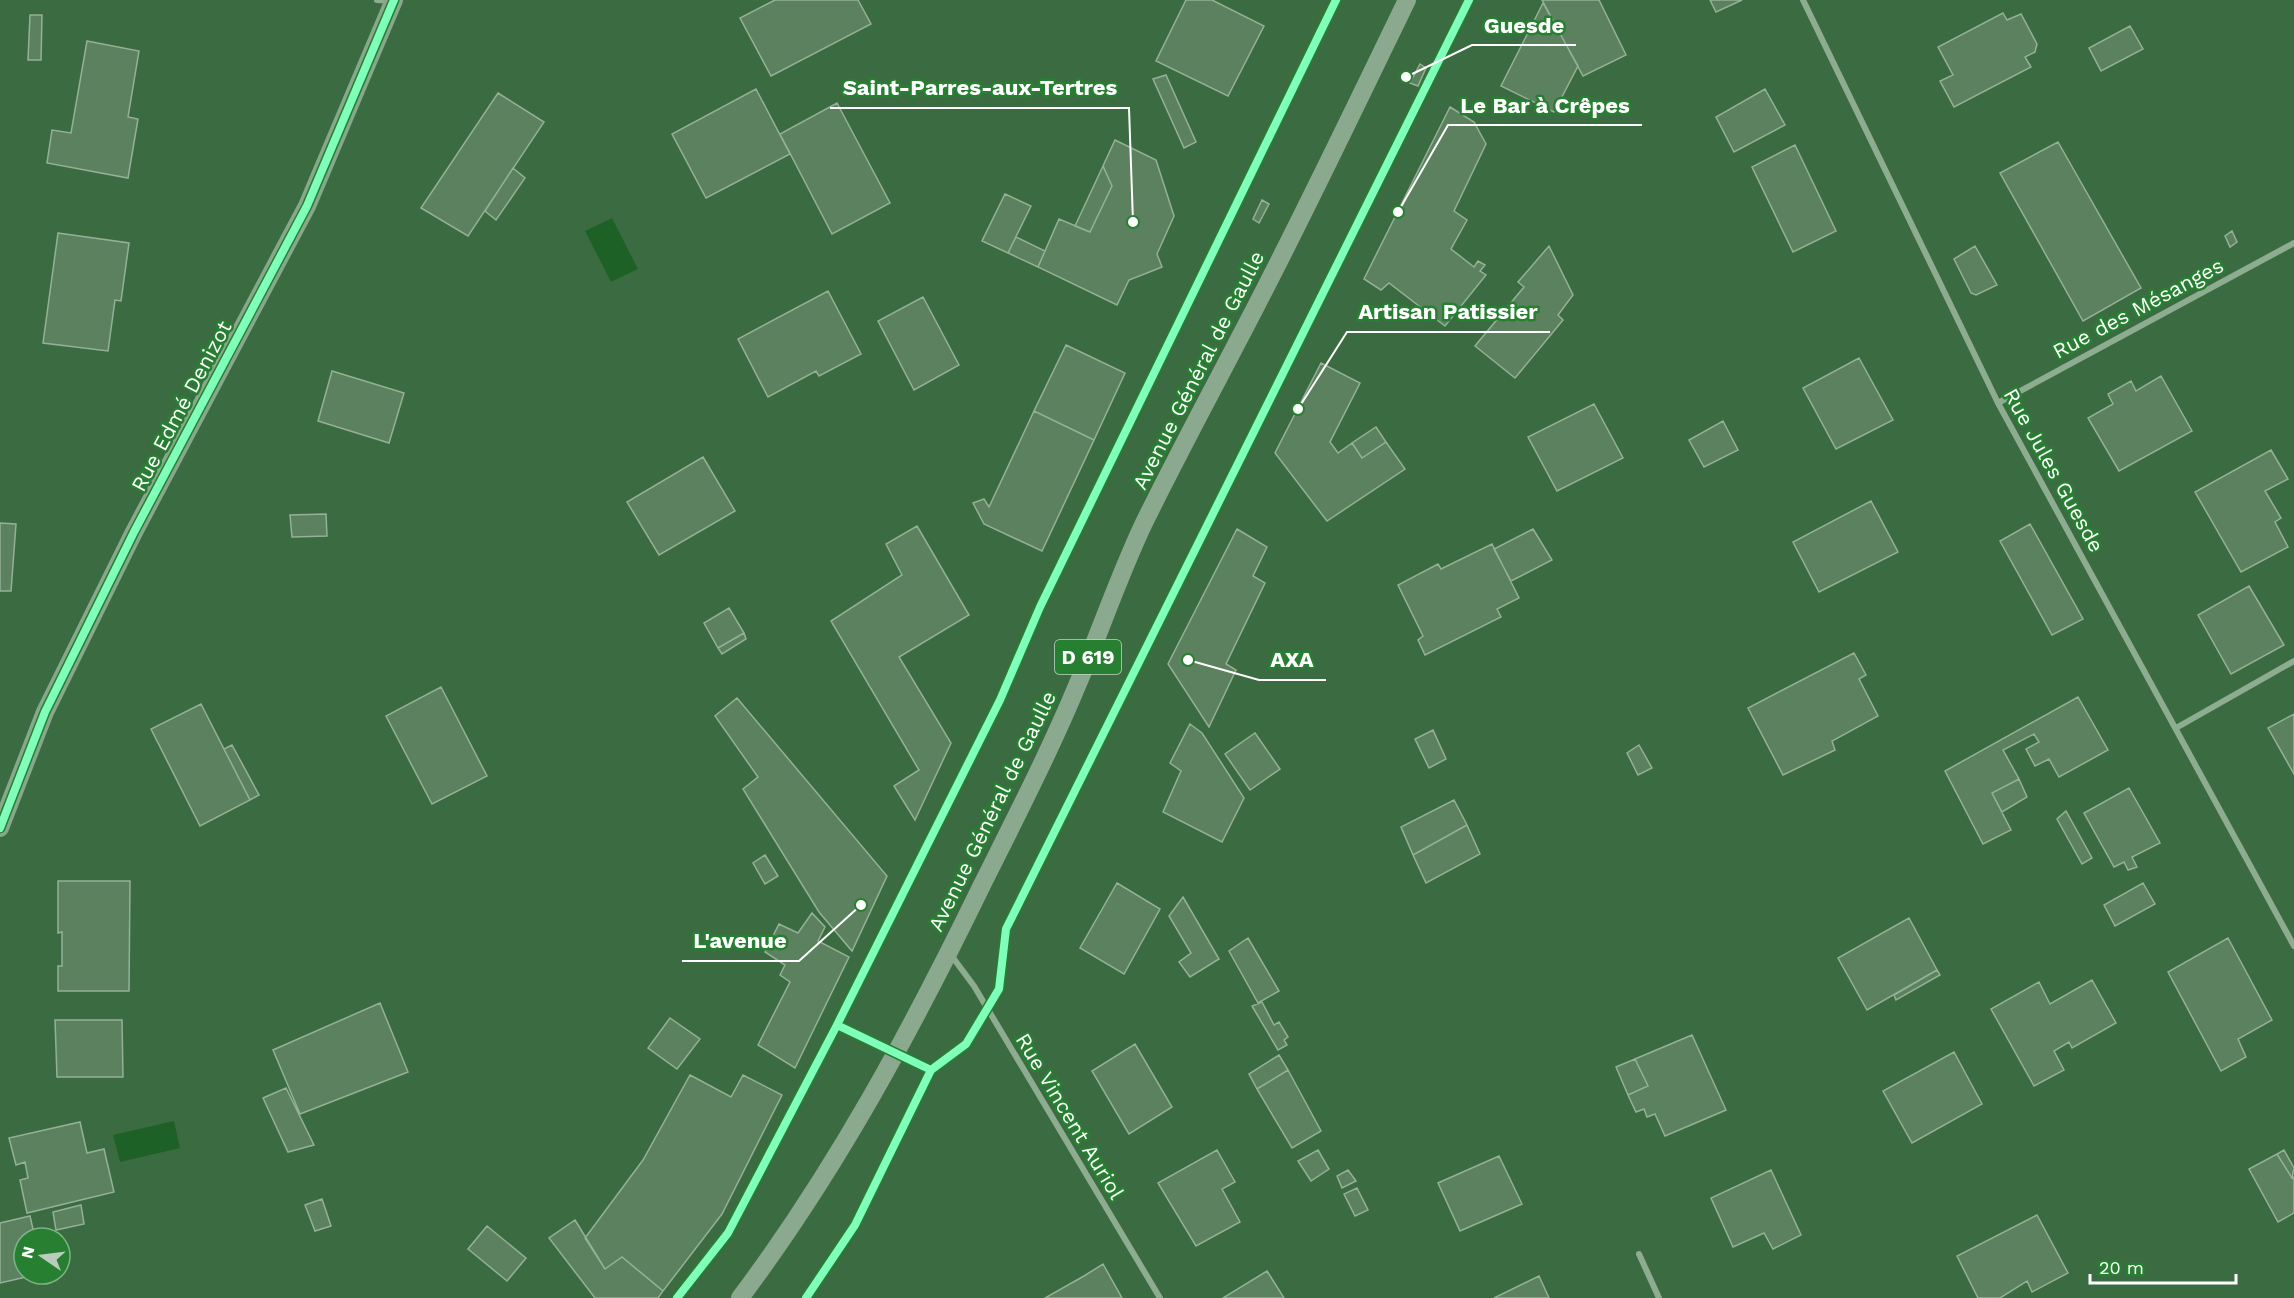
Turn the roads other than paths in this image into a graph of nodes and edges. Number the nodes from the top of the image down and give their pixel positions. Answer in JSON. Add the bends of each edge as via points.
{"nodes":[{"id":1,"x":377,"y":0,"type":"edge"},
{"id":2,"x":394,"y":0,"type":"edge"},
{"id":3,"x":1407,"y":0,"type":"edge"},
{"id":4,"x":1803,"y":0,"type":"edge"},
{"id":5,"x":2294,"y":243,"type":"edge"},
{"id":6,"x":1998,"y":403,"type":"junction"},
{"id":7,"x":2294,"y":661,"type":"edge"},
{"id":8,"x":2176,"y":728,"type":"junction"},
{"id":9,"x":0,"y":828,"type":"edge"},
{"id":10,"x":2294,"y":946,"type":"edge"},
{"id":11,"x":949,"y":953,"type":"junction"},
{"id":12,"x":1639,"y":1254,"type":"dead end"},
{"id":13,"x":740,"y":1298,"type":"edge"},
{"id":14,"x":1160,"y":1298,"type":"edge"},
{"id":15,"x":1659,"y":1298,"type":"edge"}],
"edges":[{"from":1,"to":2,"type":"street"},
{"from":2,"to":9,"type":"street","name":"Rue Edmé Denizot","via":[[308,206],[134,532],[45,712]]},
{"from":3,"to":11,"type":"main road","name":"Avenue Général de Gaulle","number":"D 619","via":[[1143,526],[1060,724]]},
{"from":4,"to":6,"type":"street","name":"Rue Jules Guesde"},
{"from":5,"to":6,"type":"street","name":"Rue des Mésanges"},
{"from":6,"to":8,"type":"street","name":"Rue Jules Guesde"},
{"from":7,"to":8,"type":"street"},
{"from":8,"to":10,"type":"street","name":"Rue Jules Guesde"},
{"from":11,"to":13,"type":"main road","name":"Avenue Général de Gaulle","number":"D 619","via":[[836,1158],[786,1237]]},
{"from":11,"to":14,"type":"street","name":"Rue Vincent Auriol","via":[[974,986]]},
{"from":12,"to":15,"type":"street"}]}
